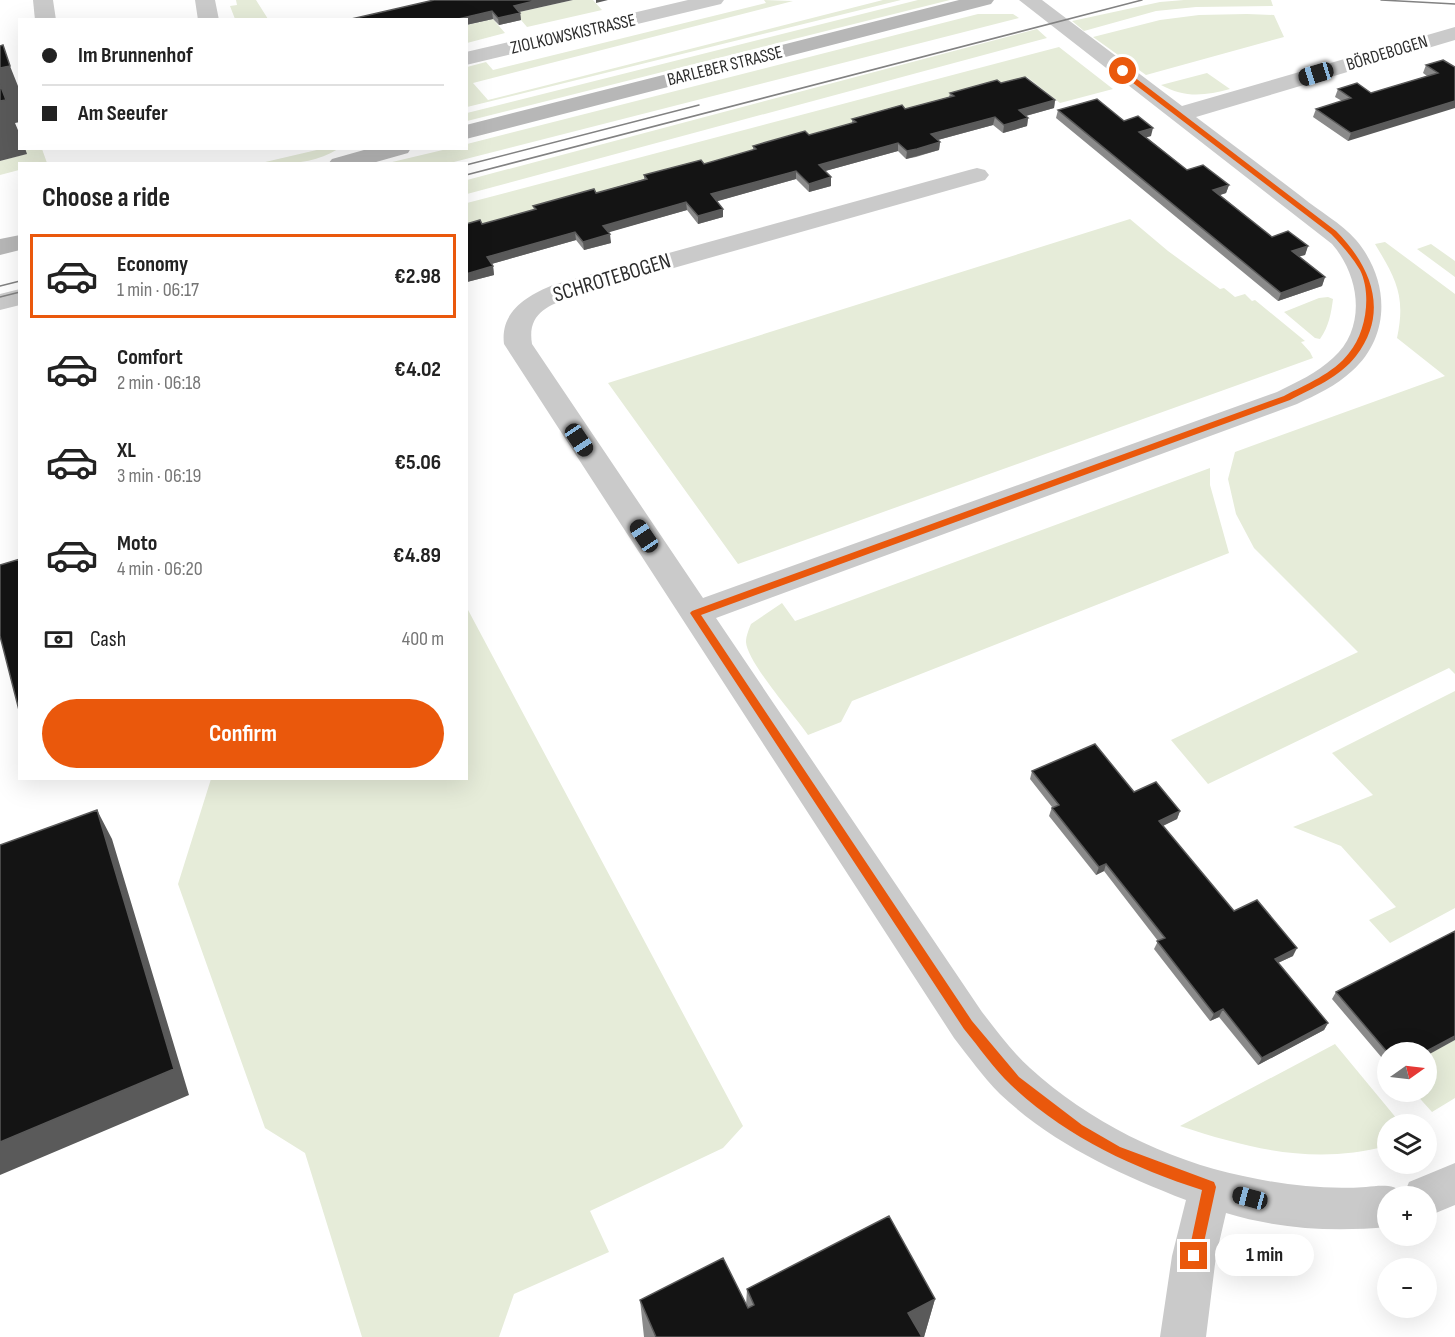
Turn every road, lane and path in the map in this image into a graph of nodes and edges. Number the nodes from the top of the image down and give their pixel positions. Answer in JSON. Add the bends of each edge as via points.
{"nodes":[{"id":1,"x":43,"y":0,"type":"edge"},
{"id":2,"x":206,"y":0,"type":"edge"},
{"id":3,"x":714,"y":0,"type":"edge"},
{"id":4,"x":984,"y":0,"type":"edge"},
{"id":5,"x":1029,"y":0,"type":"edge"},
{"id":6,"x":46,"y":18,"type":"edge"},
{"id":7,"x":209,"y":18,"type":"edge"},
{"id":8,"x":1455,"y":33,"type":"edge"},
{"id":9,"x":468,"y":59,"type":"edge"},
{"id":10,"x":1180,"y":114,"type":"junction"},
{"id":11,"x":468,"y":131,"type":"edge"},
{"id":12,"x":386,"y":150,"type":"edge"},
{"id":13,"x":347,"y":162,"type":"edge"},
{"id":14,"x":977,"y":175,"type":"dead end"},
{"id":15,"x":18,"y":242,"type":"edge"},
{"id":16,"x":0,"y":247,"type":"edge"},
{"id":17,"x":18,"y":298,"type":"edge"},
{"id":18,"x":0,"y":302,"type":"edge"},
{"id":19,"x":695,"y":613,"type":"junction"},
{"id":20,"x":1455,"y":1184,"type":"edge"},
{"id":21,"x":1210,"y":1187,"type":"junction"},
{"id":22,"x":1437,"y":1192,"type":"edge"},
{"id":23,"x":1377,"y":1207,"type":"edge"},
{"id":24,"x":1183,"y":1337,"type":"edge"}],
"edges":[{"from":1,"to":6,"type":"street"},
{"from":2,"to":7,"type":"street"},
{"from":3,"to":9,"type":"street","name":"ZIOLKOWSKISTRASSE"},
{"from":4,"to":11,"type":"street","name":"BARLEBER STRASSE"},
{"from":5,"to":10,"type":"street"},
{"from":8,"to":10,"type":"street","name":"BÖRDEBOGEN"},
{"from":10,"to":19,"type":"street","via":[[1334,233],[1353,253],[1367,279],[1369,309],[1365,335],[1348,359],[1326,377],[1287,398]]},
{"from":12,"to":13,"type":"street"},
{"from":14,"to":19,"type":"street","name":"SCHROTEBOGEN","via":[[572,288],[541,301],[522,315],[516,334],[528,363]]},
{"from":15,"to":16,"type":"street"},
{"from":17,"to":18,"type":"street"},
{"from":19,"to":21,"type":"street","name":"SCHROTEBOGEN","via":[[968,1025],[1015,1081],[1077,1130],[1162,1171]]},
{"from":20,"to":22,"type":"street"},
{"from":21,"to":23,"type":"street","name":"SCHROTEBOGEN","via":[[1316,1210]]},
{"from":21,"to":24,"type":"street"}]}
